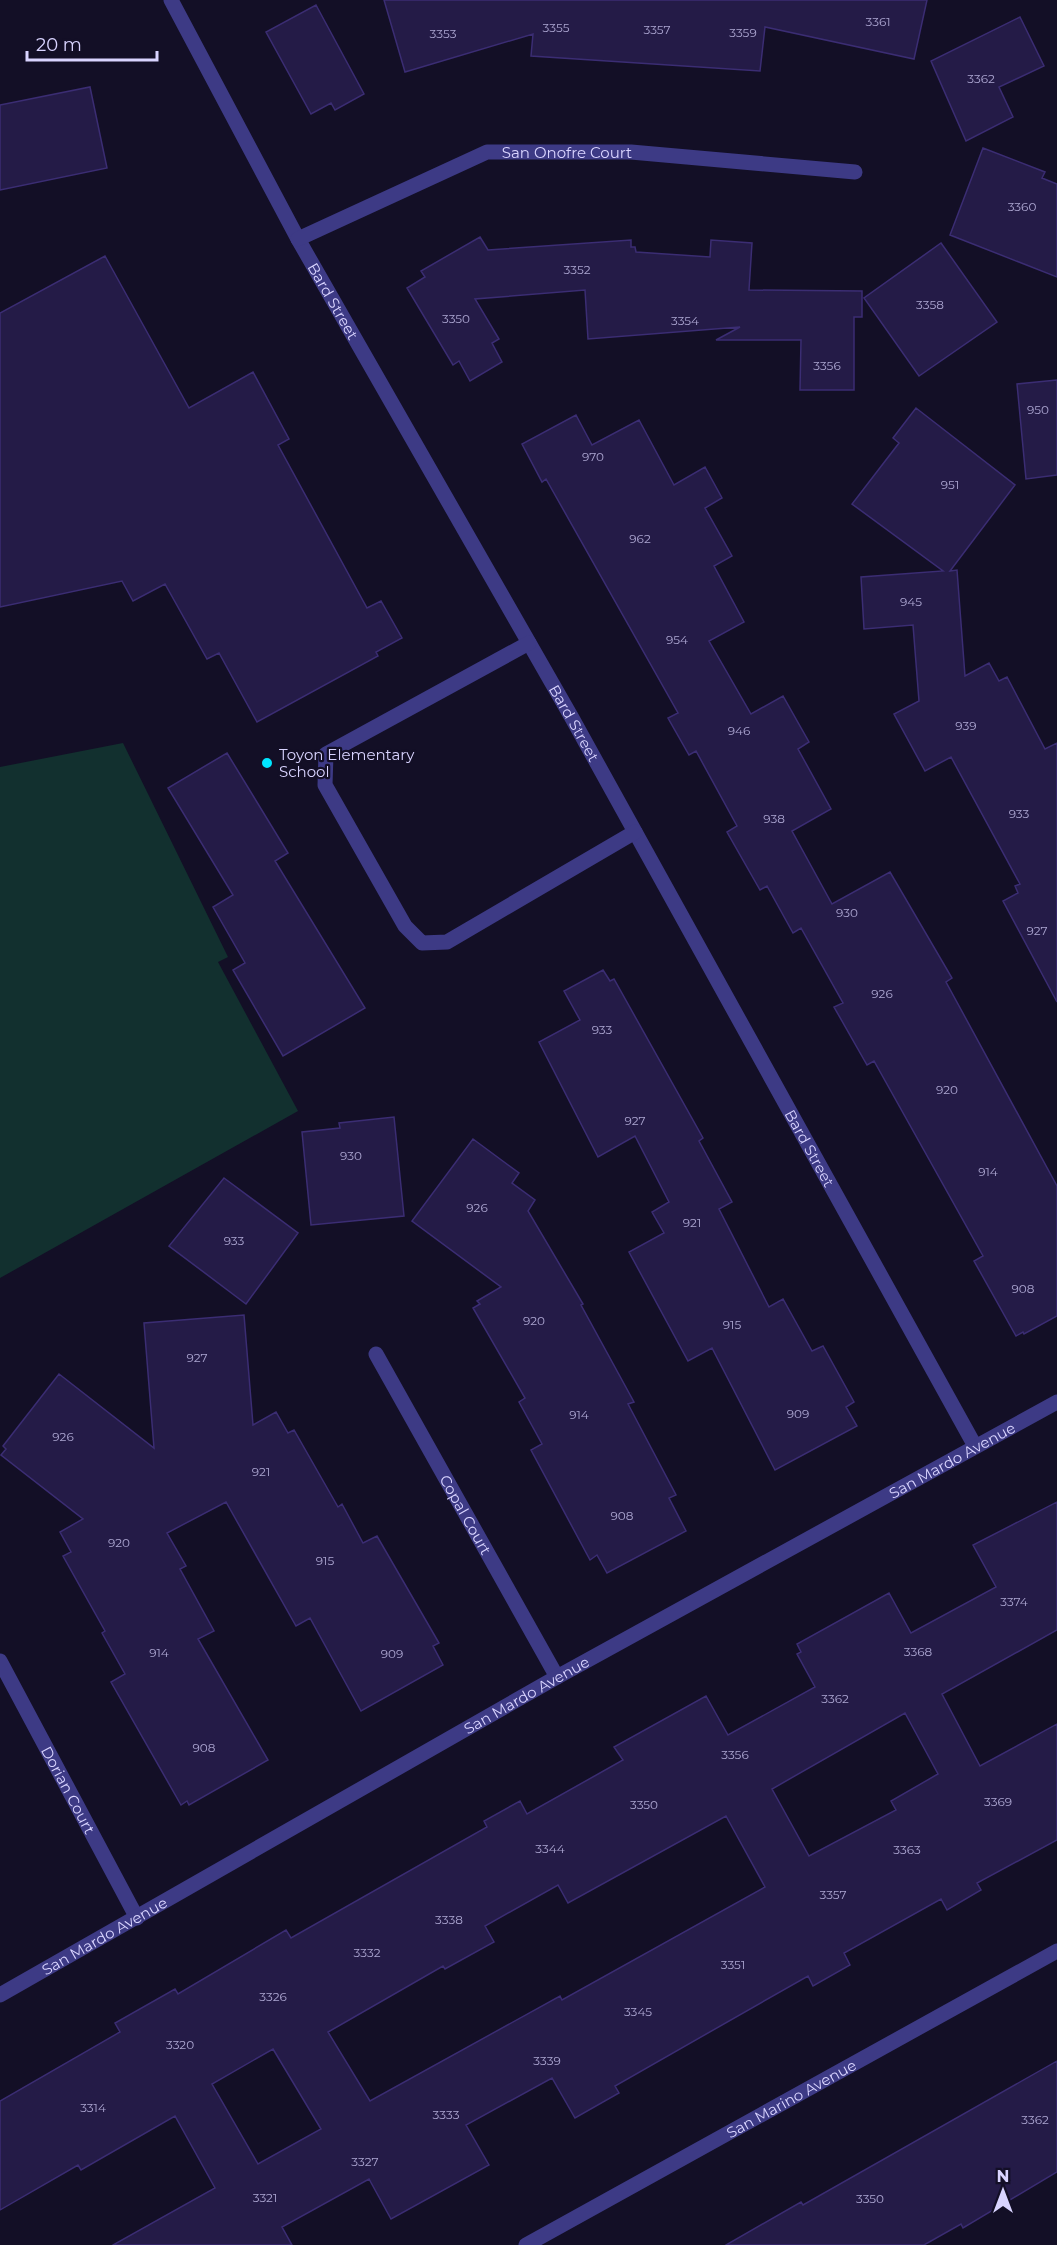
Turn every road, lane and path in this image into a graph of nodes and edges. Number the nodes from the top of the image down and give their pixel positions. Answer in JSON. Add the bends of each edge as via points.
{"nodes":[{"id":1,"x":171,"y":0,"type":"edge"},
{"id":2,"x":855,"y":172,"type":"dead end"},
{"id":3,"x":298,"y":239,"type":"junction"},
{"id":4,"x":530,"y":643,"type":"junction"},
{"id":5,"x":635,"y":832,"type":"junction"},
{"id":6,"x":376,"y":1354,"type":"dead end"},
{"id":7,"x":1057,"y":1401,"type":"edge"},
{"id":8,"x":975,"y":1446,"type":"junction"},
{"id":9,"x":0,"y":1661,"type":"edge"},
{"id":10,"x":557,"y":1677,"type":"junction"},
{"id":11,"x":137,"y":1918,"type":"junction"},
{"id":12,"x":1057,"y":1951,"type":"edge"},
{"id":13,"x":0,"y":1995,"type":"edge"},
{"id":14,"x":526,"y":2245,"type":"edge"}],
"edges":[{"from":1,"to":3,"type":"street","name":"Bard Street"},
{"from":2,"to":3,"type":"street","name":"San Onofre Court","via":[[631,152],[487,152]]},
{"from":3,"to":4,"type":"street","name":"Bard Street"},
{"from":4,"to":5,"type":"street","name":"Bard Street"},
{"from":4,"to":5,"type":"street","via":[[326,754],[325,785],[405,926],[422,944],[447,942]]},
{"from":5,"to":8,"type":"street","name":"Bard Street"},
{"from":6,"to":10,"type":"street","name":"Copal Court"},
{"from":7,"to":8,"type":"street","name":"San Mardo Avenue"},
{"from":8,"to":10,"type":"street","name":"San Mardo Avenue"},
{"from":9,"to":11,"type":"street","name":"Dorian Court"},
{"from":10,"to":11,"type":"street","name":"San Mardo Avenue"},
{"from":11,"to":13,"type":"street","name":"San Mardo Avenue"},
{"from":12,"to":14,"type":"street","name":"San Marino Avenue"}]}
